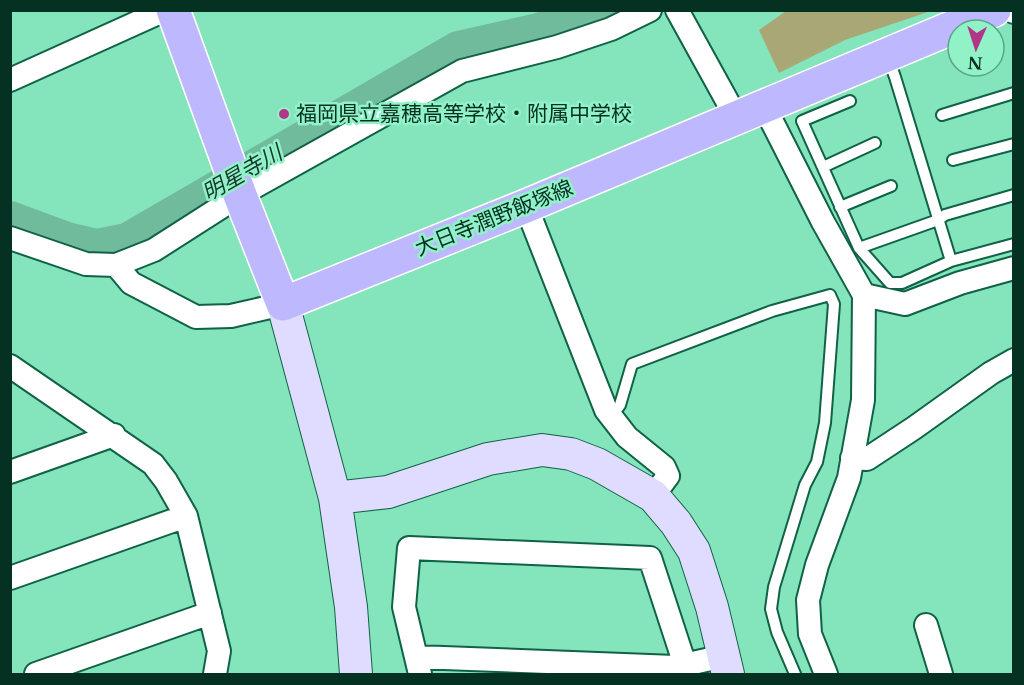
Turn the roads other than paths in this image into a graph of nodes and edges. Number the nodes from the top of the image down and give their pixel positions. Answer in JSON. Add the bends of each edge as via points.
{"nodes":[{"id":1,"x":165,"y":10,"type":"edge"},
{"id":2,"x":172,"y":10,"type":"edge"},
{"id":3,"x":650,"y":10,"type":"edge"},
{"id":4,"x":677,"y":10,"type":"edge"},
{"id":5,"x":994,"y":10,"type":"edge"},
{"id":6,"x":886,"y":55,"type":"junction"},
{"id":7,"x":10,"y":81,"type":"edge"},
{"id":8,"x":1014,"y":93,"type":"edge"},
{"id":9,"x":850,"y":101,"type":"dead end"},
{"id":10,"x":750,"y":112,"type":"junction"},
{"id":11,"x":942,"y":115,"type":"dead end"},
{"id":12,"x":875,"y":143,"type":"dead end"},
{"id":13,"x":1014,"y":144,"type":"edge"},
{"id":14,"x":953,"y":160,"type":"dead end"},
{"id":15,"x":822,"y":166,"type":"junction"},
{"id":16,"x":891,"y":186,"type":"dead end"},
{"id":17,"x":240,"y":195,"type":"junction"},
{"id":18,"x":1014,"y":195,"type":"edge"},
{"id":19,"x":526,"y":206,"type":"junction"},
{"id":20,"x":840,"y":207,"type":"junction"},
{"id":21,"x":938,"y":220,"type":"junction"},
{"id":22,"x":10,"y":238,"type":"edge"},
{"id":23,"x":1014,"y":244,"type":"edge"},
{"id":24,"x":859,"y":248,"type":"junction"},
{"id":25,"x":951,"y":261,"type":"junction"},
{"id":26,"x":116,"y":265,"type":"junction"},
{"id":27,"x":1014,"y":268,"type":"edge"},
{"id":28,"x":864,"y":295,"type":"junction"},
{"id":29,"x":284,"y":304,"type":"junction"},
{"id":30,"x":1014,"y":360,"type":"edge"},
{"id":31,"x":10,"y":366,"type":"edge"},
{"id":32,"x":611,"y":417,"type":"junction"},
{"id":33,"x":114,"y":435,"type":"junction"},
{"id":34,"x":852,"y":458,"type":"junction"},
{"id":35,"x":10,"y":472,"type":"edge"},
{"id":36,"x":653,"y":496,"type":"junction"},
{"id":37,"x":335,"y":498,"type":"junction"},
{"id":38,"x":186,"y":516,"type":"junction"},
{"id":39,"x":10,"y":578,"type":"edge"},
{"id":40,"x":210,"y":612,"type":"junction"},
{"id":41,"x":926,"y":625,"type":"dead end"},
{"id":42,"x":685,"y":665,"type":"junction"},
{"id":43,"x":726,"y":665,"type":"edge"},
{"id":44,"x":418,"y":666,"type":"edge"},
{"id":45,"x":546,"y":668,"type":"edge"},
{"id":46,"x":36,"y":675,"type":"edge"},
{"id":47,"x":215,"y":675,"type":"edge"},
{"id":48,"x":356,"y":675,"type":"edge"},
{"id":49,"x":795,"y":675,"type":"edge"},
{"id":50,"x":826,"y":675,"type":"edge"},
{"id":51,"x":941,"y":675,"type":"edge"}],
"edges":[{"from":1,"to":7,"type":"street"},
{"from":2,"to":17,"type":"main road"},
{"from":3,"to":17,"type":"street","via":[[611,29],[557,47],[462,71]]},
{"from":4,"to":10,"type":"street"},
{"from":5,"to":6,"type":"main road","name":"大日寺潤野飯塚線"},
{"from":6,"to":10,"type":"main road","name":"大日寺潤野飯塚線"},
{"from":6,"to":21,"type":"lane"},
{"from":8,"to":11,"type":"lane"},
{"from":9,"to":15,"type":"lane","via":[[802,121]]},
{"from":10,"to":19,"type":"main road","name":"大日寺潤野飯塚線"},
{"from":10,"to":28,"type":"street","via":[[823,222]]},
{"from":12,"to":15,"type":"lane"},
{"from":13,"to":14,"type":"lane"},
{"from":15,"to":20,"type":"lane"},
{"from":16,"to":20,"type":"lane"},
{"from":17,"to":26,"type":"street","via":[[154,250]]},
{"from":17,"to":29,"type":"main road"},
{"from":18,"to":21,"type":"lane","via":[[945,214]]},
{"from":19,"to":29,"type":"main road","name":"大日寺潤野飯塚線"},
{"from":19,"to":32,"type":"street"},
{"from":20,"to":24,"type":"lane"},
{"from":21,"to":24,"type":"lane"},
{"from":21,"to":25,"type":"lane"},
{"from":22,"to":26,"type":"street","via":[[86,264]]},
{"from":23,"to":25,"type":"lane"},
{"from":24,"to":25,"type":"lane","via":[[890,283],[902,283]]},
{"from":26,"to":29,"type":"street","via":[[131,283],[196,317],[231,316]]},
{"from":27,"to":28,"type":"street","via":[[905,304]]},
{"from":28,"to":34,"type":"street","via":[[863,400]]},
{"from":29,"to":37,"type":"street"},
{"from":30,"to":34,"type":"street","via":[[867,459]]},
{"from":31,"to":33,"type":"street"},
{"from":32,"to":36,"type":"street","via":[[627,437],[664,467],[668,476]]},
{"from":32,"to":49,"type":"lane","via":[[620,405],[632,364],[772,311],[830,295],[834,304],[825,423],[817,462],[805,485],[774,587],[771,609]]},
{"from":33,"to":35,"type":"street"},
{"from":33,"to":38,"type":"street","via":[[153,464]]},
{"from":34,"to":50,"type":"street","via":[[849,478],[808,600],[810,634]]},
{"from":36,"to":37,"type":"street","via":[[597,464],[571,454],[542,450],[488,459],[388,492]]},
{"from":36,"to":43,"type":"street","via":[[694,550]]},
{"from":37,"to":48,"type":"street","via":[[351,607]]},
{"from":38,"to":39,"type":"street"},
{"from":38,"to":40,"type":"street"},
{"from":40,"to":46,"type":"street"},
{"from":40,"to":47,"type":"street","via":[[219,651]]},
{"from":41,"to":51,"type":"street"},
{"from":42,"to":43,"type":"street"},
{"from":42,"to":44,"type":"street","via":[[650,558],[409,548],[404,608]]},
{"from":42,"to":45,"type":"street"},
{"from":44,"to":45,"type":"street"}]}
